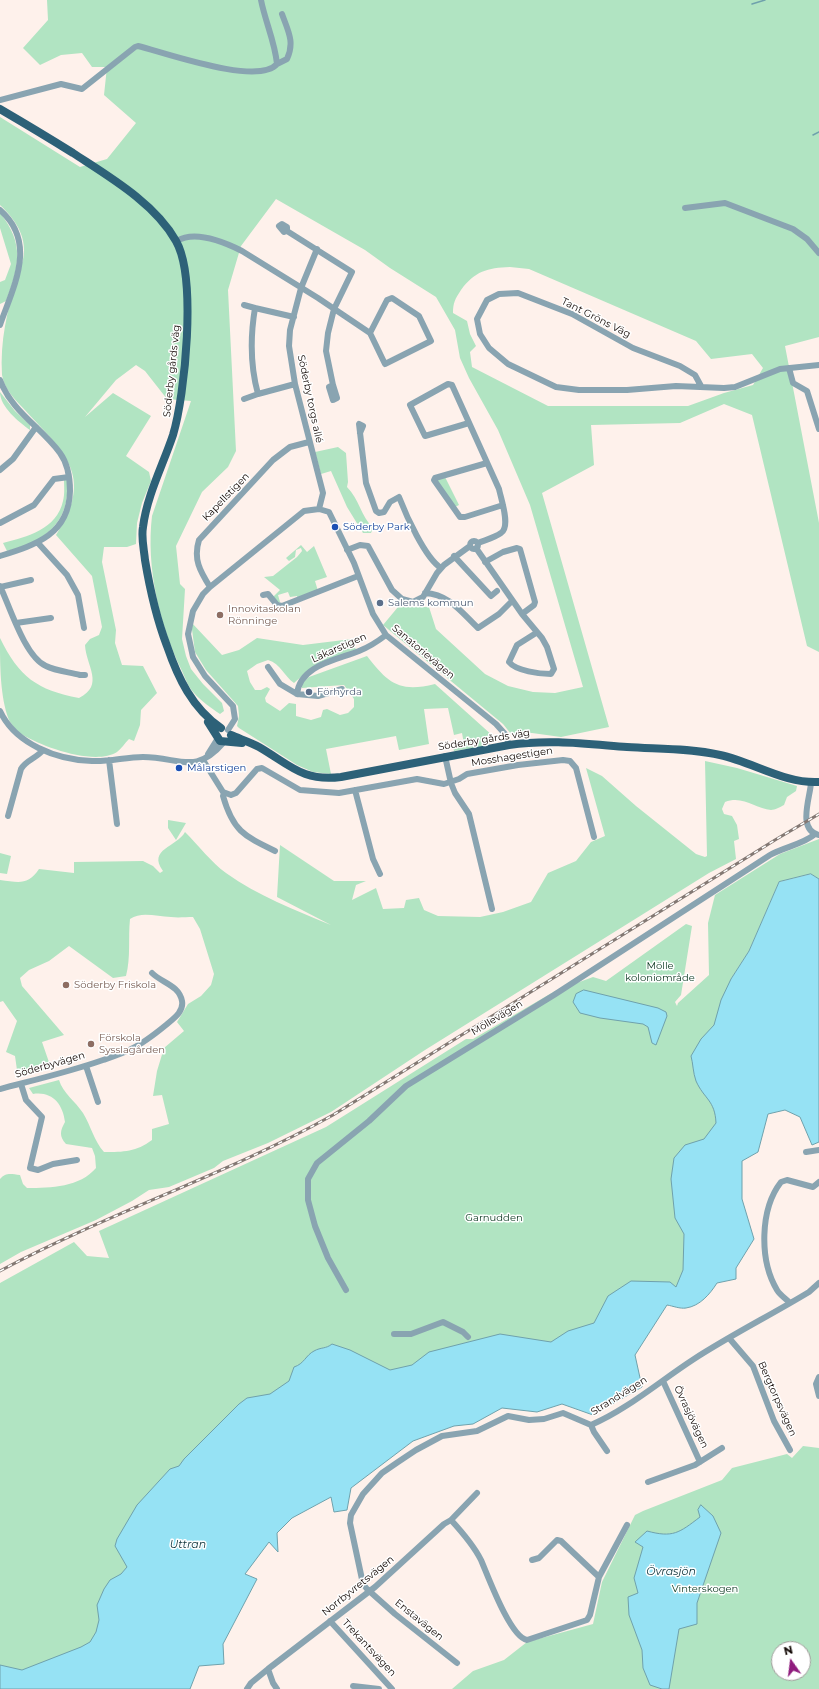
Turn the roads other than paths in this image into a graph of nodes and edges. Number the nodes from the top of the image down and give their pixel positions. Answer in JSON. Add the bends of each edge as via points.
{"nodes":[{"id":1,"x":261,"y":0,"type":"edge"},
{"id":2,"x":282,"y":14,"type":"dead end"},
{"id":3,"x":277,"y":64,"type":"junction"},
{"id":4,"x":0,"y":100,"type":"edge"},
{"id":5,"x":0,"y":108,"type":"edge"},
{"id":6,"x":685,"y":208,"type":"dead end"},
{"id":7,"x":0,"y":210,"type":"edge"},
{"id":8,"x":287,"y":231,"type":"dead end"},
{"id":9,"x":177,"y":241,"type":"junction"},
{"id":10,"x":317,"y":249,"type":"junction"},
{"id":11,"x":819,"y":253,"type":"edge"},
{"id":12,"x":301,"y":288,"type":"junction"},
{"id":13,"x":244,"y":306,"type":"dead end"},
{"id":14,"x":3,"y":308,"type":"edge"},
{"id":15,"x":255,"y":308,"type":"junction"},
{"id":16,"x":334,"y":309,"type":"junction"},
{"id":17,"x":294,"y":317,"type":"junction"},
{"id":18,"x":0,"y":325,"type":"edge"},
{"id":19,"x":370,"y":333,"type":"junction"},
{"id":20,"x":819,"y":365,"type":"edge"},
{"id":21,"x":789,"y":368,"type":"junction"},
{"id":22,"x":0,"y":380,"type":"edge"},
{"id":23,"x":295,"y":384,"type":"junction"},
{"id":24,"x":333,"y":385,"type":"dead end"},
{"id":25,"x":701,"y":386,"type":"junction"},
{"id":26,"x":1,"y":388,"type":"edge"},
{"id":27,"x":258,"y":394,"type":"junction"},
{"id":28,"x":244,"y":399,"type":"dead end"},
{"id":29,"x":469,"y":423,"type":"junction"},
{"id":30,"x":36,"y":427,"type":"junction"},
{"id":31,"x":819,"y":429,"type":"edge"},
{"id":32,"x":360,"y":433,"type":"dead end"},
{"id":33,"x":309,"y":442,"type":"junction"},
{"id":34,"x":487,"y":463,"type":"junction"},
{"id":35,"x":0,"y":470,"type":"edge"},
{"id":36,"x":69,"y":477,"type":"junction"},
{"id":37,"x":503,"y":505,"type":"junction"},
{"id":38,"x":319,"y":509,"type":"junction"},
{"id":39,"x":0,"y":523,"type":"edge"},
{"id":40,"x":38,"y":543,"type":"junction"},
{"id":41,"x":475,"y":545,"type":"junction"},
{"id":42,"x":347,"y":550,"type":"junction"},
{"id":43,"x":0,"y":556,"type":"edge"},
{"id":44,"x":454,"y":556,"type":"junction"},
{"id":45,"x":485,"y":562,"type":"junction"},
{"id":46,"x":441,"y":568,"type":"junction"},
{"id":47,"x":358,"y":576,"type":"junction"},
{"id":48,"x":31,"y":580,"type":"dead end"},
{"id":49,"x":0,"y":587,"type":"edge"},
{"id":50,"x":210,"y":587,"type":"junction"},
{"id":51,"x":497,"y":591,"type":"dead end"},
{"id":52,"x":425,"y":593,"type":"junction"},
{"id":53,"x":263,"y":595,"type":"dead end"},
{"id":54,"x":510,"y":603,"type":"dead end"},
{"id":55,"x":522,"y":614,"type":"junction"},
{"id":56,"x":51,"y":618,"type":"dead end"},
{"id":57,"x":16,"y":622,"type":"junction"},
{"id":58,"x":84,"y":628,"type":"dead end"},
{"id":59,"x":536,"y":633,"type":"junction"},
{"id":60,"x":386,"y":635,"type":"junction"},
{"id":61,"x":268,"y":667,"type":"dead end"},
{"id":62,"x":85,"y":674,"type":"dead end"},
{"id":63,"x":301,"y":680,"type":"junction"},
{"id":64,"x":342,"y":689,"type":"dead end"},
{"id":65,"x":289,"y":690,"type":"junction"},
{"id":66,"x":297,"y":694,"type":"junction"},
{"id":67,"x":0,"y":711,"type":"edge"},
{"id":68,"x":223,"y":735,"type":"junction"},
{"id":69,"x":509,"y":745,"type":"junction"},
{"id":70,"x":43,"y":750,"type":"junction"},
{"id":71,"x":445,"y":756,"type":"junction"},
{"id":72,"x":110,"y":760,"type":"junction"},
{"id":73,"x":203,"y":760,"type":"junction"},
{"id":74,"x":815,"y":782,"type":"edge"},
{"id":75,"x":450,"y":783,"type":"junction"},
{"id":76,"x":355,"y":790,"type":"junction"},
{"id":77,"x":224,"y":793,"type":"junction"},
{"id":78,"x":8,"y":816,"type":"dead end"},
{"id":79,"x":117,"y":824,"type":"dead end"},
{"id":80,"x":817,"y":835,"type":"edge"},
{"id":81,"x":594,"y":836,"type":"dead end"},
{"id":82,"x":275,"y":852,"type":"dead end"},
{"id":83,"x":380,"y":874,"type":"dead end"},
{"id":84,"x":492,"y":909,"type":"dead end"},
{"id":85,"x":152,"y":973,"type":"dead end"},
{"id":86,"x":86,"y":1066,"type":"junction"},
{"id":87,"x":21,"y":1084,"type":"junction"},
{"id":88,"x":0,"y":1089,"type":"edge"},
{"id":89,"x":98,"y":1102,"type":"dead end"},
{"id":90,"x":819,"y":1150,"type":"edge"},
{"id":91,"x":806,"y":1152,"type":"dead end"},
{"id":92,"x":77,"y":1160,"type":"dead end"},
{"id":93,"x":819,"y":1182,"type":"edge"},
{"id":94,"x":819,"y":1283,"type":"edge"},
{"id":95,"x":346,"y":1290,"type":"dead end"},
{"id":96,"x":790,"y":1304,"type":"junction"},
{"id":97,"x":394,"y":1334,"type":"dead end"},
{"id":98,"x":468,"y":1338,"type":"dead end"},
{"id":99,"x":729,"y":1338,"type":"junction"},
{"id":100,"x":819,"y":1377,"type":"edge"},
{"id":101,"x":663,"y":1380,"type":"junction"},
{"id":102,"x":819,"y":1396,"type":"edge"},
{"id":103,"x":591,"y":1425,"type":"junction"},
{"id":104,"x":722,"y":1448,"type":"dead end"},
{"id":105,"x":607,"y":1450,"type":"dead end"},
{"id":106,"x":790,"y":1450,"type":"dead end"},
{"id":107,"x":700,"y":1462,"type":"junction"},
{"id":108,"x":648,"y":1482,"type":"dead end"},
{"id":109,"x":477,"y":1493,"type":"dead end"},
{"id":110,"x":451,"y":1520,"type":"junction"},
{"id":111,"x":627,"y":1525,"type":"dead end"},
{"id":112,"x":532,"y":1560,"type":"dead end"},
{"id":113,"x":600,"y":1577,"type":"junction"},
{"id":114,"x":369,"y":1592,"type":"junction"},
{"id":115,"x":330,"y":1621,"type":"junction"},
{"id":116,"x":457,"y":1663,"type":"dead end"},
{"id":117,"x":268,"y":1669,"type":"junction"},
{"id":118,"x":354,"y":1686,"type":"dead end"},
{"id":119,"x":247,"y":1689,"type":"edge"},
{"id":120,"x":277,"y":1689,"type":"edge"},
{"id":121,"x":379,"y":1689,"type":"edge"},
{"id":122,"x":392,"y":1689,"type":"edge"}],
"edges":[{"from":1,"to":3,"type":"street"},
{"from":2,"to":3,"type":"street","via":[[292,42],[286,59]]},
{"from":3,"to":4,"type":"street","via":[[273,68],[253,73],[227,69],[138,46],[82,89],[61,84]]},
{"from":5,"to":9,"type":"main road","name":"Söderby gårds väg","via":[[129,190],[147,206]]},
{"from":6,"to":11,"type":"street","via":[[724,203],[793,229],[808,239]]},
{"from":7,"to":14,"type":"street","via":[[15,230],[21,254],[17,280]]},
{"from":8,"to":10,"type":"street"},
{"from":9,"to":12,"type":"street","via":[[198,236],[230,245]]},
{"from":9,"to":68,"type":"main road","name":"Söderby gårds väg","via":[[184,264],[187,300],[187,336],[180,410],[147,508],[142,535],[150,592],[157,620],[177,673],[193,701]]},
{"from":10,"to":12,"type":"street","name":"Söderby torgs allé"},
{"from":10,"to":16,"type":"street","via":[[352,272]]},
{"from":12,"to":16,"type":"street"},
{"from":12,"to":17,"type":"street","name":"Söderby torgs allé"},
{"from":13,"to":15,"type":"street"},
{"from":14,"to":18,"type":"street"},
{"from":15,"to":17,"type":"street"},
{"from":15,"to":27,"type":"street","via":[[251,361]]},
{"from":16,"to":19,"type":"street"},
{"from":16,"to":24,"type":"street","via":[[326,343]]},
{"from":17,"to":23,"type":"street","name":"Söderby torgs allé","via":[[289,346]]},
{"from":19,"to":19,"type":"street","via":[[387,300],[392,298],[419,316],[431,341],[385,364]]},
{"from":20,"to":21,"type":"street","name":"Tant Gröns Väg"},
{"from":21,"to":25,"type":"street","name":"Tant Gröns Väg","via":[[771,371],[735,387]]},
{"from":21,"to":31,"type":"street","via":[[793,383],[807,391]]},
{"from":22,"to":26,"type":"street"},
{"from":23,"to":27,"type":"street"},
{"from":23,"to":33,"type":"street","name":"Söderby torgs allé"},
{"from":25,"to":25,"type":"street","name":"Tant Gröns Väg","via":[[627,390],[579,390],[556,387],[508,364],[489,348],[480,334],[477,319],[487,300],[500,294],[518,293],[572,314],[633,348],[680,366],[695,375]]},
{"from":26,"to":30,"type":"street","via":[[16,409]]},
{"from":27,"to":28,"type":"street"},
{"from":29,"to":29,"type":"street","via":[[451,384],[410,405],[425,436]]},
{"from":29,"to":34,"type":"street"},
{"from":30,"to":35,"type":"street","via":[[13,459]]},
{"from":30,"to":36,"type":"street","via":[[61,454]]},
{"from":32,"to":46,"type":"street","via":[[366,483],[376,511],[384,512],[390,502],[399,497],[428,554]]},
{"from":33,"to":38,"type":"street","name":"Söderby torgs allé","via":[[323,493]]},
{"from":33,"to":50,"type":"street","name":"Kapellstigen","via":[[290,447],[273,460],[200,540],[196,551],[197,562]]},
{"from":34,"to":37,"type":"street"},
{"from":34,"to":37,"type":"street","via":[[434,480],[460,517]]},
{"from":36,"to":39,"type":"street","via":[[54,479],[34,505]]},
{"from":36,"to":40,"type":"street","via":[[70,496],[63,518],[50,535]]},
{"from":37,"to":41,"type":"street","via":[[506,524],[504,530],[501,534]]},
{"from":38,"to":42,"type":"street","name":"Sanatorievägen","via":[[329,512]]},
{"from":38,"to":50,"type":"street","via":[[304,511]]},
{"from":40,"to":43,"type":"street"},
{"from":40,"to":58,"type":"street","via":[[67,575],[78,595]]},
{"from":41,"to":44,"type":"street"},
{"from":41,"to":45,"type":"street"},
{"from":42,"to":47,"type":"street","name":"Sanatorievägen"},
{"from":42,"to":52,"type":"street","via":[[360,545],[368,546],[392,590],[402,599],[413,602],[422,598]]},
{"from":44,"to":46,"type":"street"},
{"from":44,"to":51,"type":"street","via":[[491,596]]},
{"from":45,"to":55,"type":"street"},
{"from":45,"to":55,"type":"street","via":[[503,552],[520,549],[535,602]]},
{"from":46,"to":52,"type":"street"},
{"from":47,"to":53,"type":"street","via":[[282,606],[268,594]]},
{"from":47,"to":60,"type":"street","name":"Sanatorievägen","via":[[373,614]]},
{"from":48,"to":49,"type":"street"},
{"from":49,"to":57,"type":"street"},
{"from":50,"to":68,"type":"street","via":[[193,611],[188,641],[192,657],[200,670],[229,701],[235,712]]},
{"from":52,"to":54,"type":"street","via":[[448,600],[478,628]]},
{"from":55,"to":59,"type":"street"},
{"from":56,"to":57,"type":"street"},
{"from":57,"to":62,"type":"street","via":[[25,645],[45,666]]},
{"from":59,"to":59,"type":"street","via":[[547,647],[554,669],[551,674],[524,670],[509,662],[517,645]]},
{"from":60,"to":63,"type":"street","name":"Läkarstigen","via":[[375,644],[317,668]]},
{"from":60,"to":69,"type":"street","name":"Sanatorievägen","via":[[496,724]]},
{"from":61,"to":65,"type":"street","via":[[280,684]]},
{"from":63,"to":65,"type":"street","name":"Läkarstigen"},
{"from":63,"to":66,"type":"street"},
{"from":64,"to":66,"type":"street","via":[[318,696]]},
{"from":65,"to":66,"type":"street"},
{"from":67,"to":70,"type":"street","via":[[12,731]]},
{"from":68,"to":71,"type":"main road","name":"Söderby gårds väg","via":[[261,748],[302,773],[320,778],[341,777]]},
{"from":68,"to":73,"type":"street"},
{"from":69,"to":71,"type":"main road","name":"Söderby gårds väg"},
{"from":69,"to":74,"type":"main road","name":"Söderby gårds väg","via":[[536,741],[564,741],[709,753],[740,760],[789,778]]},
{"from":70,"to":72,"type":"street","via":[[79,760]]},
{"from":70,"to":78,"type":"street","via":[[23,764]]},
{"from":71,"to":75,"type":"street"},
{"from":72,"to":73,"type":"street","via":[[149,757],[192,763]]},
{"from":72,"to":79,"type":"street"},
{"from":73,"to":77,"type":"street"},
{"from":74,"to":80,"type":"street","via":[[806,818],[808,826]]},
{"from":75,"to":76,"type":"street","via":[[417,779]]},
{"from":75,"to":81,"type":"street","name":"Mosshagestigen","via":[[467,774],[518,765],[570,761],[576,768]]},
{"from":75,"to":84,"type":"street","via":[[469,814]]},
{"from":76,"to":77,"type":"street","via":[[339,793],[306,791],[262,768],[255,771],[234,794]]},
{"from":76,"to":83,"type":"street","via":[[373,858]]},
{"from":77,"to":82,"type":"street","via":[[228,816],[243,834]]},
{"from":80,"to":95,"type":"street","name":"Möllevägen","via":[[781,848],[554,995],[406,1086],[369,1121],[317,1163],[308,1179],[308,1200],[328,1258]]},
{"from":85,"to":86,"type":"street","name":"Söderbyvägen","via":[[175,988],[181,996],[182,1007],[179,1012],[150,1037],[127,1051]]},
{"from":86,"to":87,"type":"street","name":"Söderbyvägen"},
{"from":86,"to":89,"type":"street"},
{"from":87,"to":88,"type":"street","name":"Söderbyvägen"},
{"from":87,"to":92,"type":"street","via":[[26,1100],[42,1117],[30,1168],[38,1170],[52,1164]]},
{"from":90,"to":91,"type":"street"},
{"from":93,"to":96,"type":"street","via":[[813,1187],[787,1180],[781,1182],[772,1197],[766,1216],[765,1254],[777,1291]]},
{"from":94,"to":96,"type":"street","name":"Strandvägen"},
{"from":96,"to":99,"type":"street","name":"Strandvägen"},
{"from":97,"to":98,"type":"street","via":[[411,1334],[442,1322]]},
{"from":99,"to":101,"type":"street","name":"Strandvägen"},
{"from":99,"to":106,"type":"street","name":"Bergtorpsvägen","via":[[753,1366],[774,1421]]},
{"from":100,"to":102,"type":"street","via":[[816,1384]]},
{"from":101,"to":103,"type":"street","name":"Strandvägen"},
{"from":101,"to":107,"type":"street","name":"Övrasjövägen"},
{"from":103,"to":105,"type":"street"},
{"from":103,"to":114,"type":"street","name":"Strandvägen","via":[[563,1413],[544,1419],[529,1420],[508,1416],[477,1431],[442,1436],[382,1473],[358,1501],[350,1523],[363,1584]]},
{"from":104,"to":107,"type":"street"},
{"from":107,"to":108,"type":"street"},
{"from":109,"to":110,"type":"street","name":"Norrbyvretsvägen"},
{"from":110,"to":113,"type":"street","via":[[480,1560],[502,1609],[520,1636],[526,1640],[587,1620]]},
{"from":110,"to":114,"type":"street","name":"Norrbyvretsvägen"},
{"from":111,"to":113,"type":"street"},
{"from":112,"to":113,"type":"street","via":[[539,1558],[557,1540],[561,1540]]},
{"from":114,"to":115,"type":"street","name":"Norrbyvretsvägen"},
{"from":114,"to":116,"type":"street","name":"Enstavägen"},
{"from":115,"to":117,"type":"street","name":"Norrbyvretsvägen"},
{"from":115,"to":122,"type":"street","name":"Trekantsvägen"},
{"from":117,"to":119,"type":"street","name":"Norrbyvretsvägen"},
{"from":117,"to":120,"type":"street"},
{"from":118,"to":121,"type":"street","name":"Trekantsvägen"}]}
